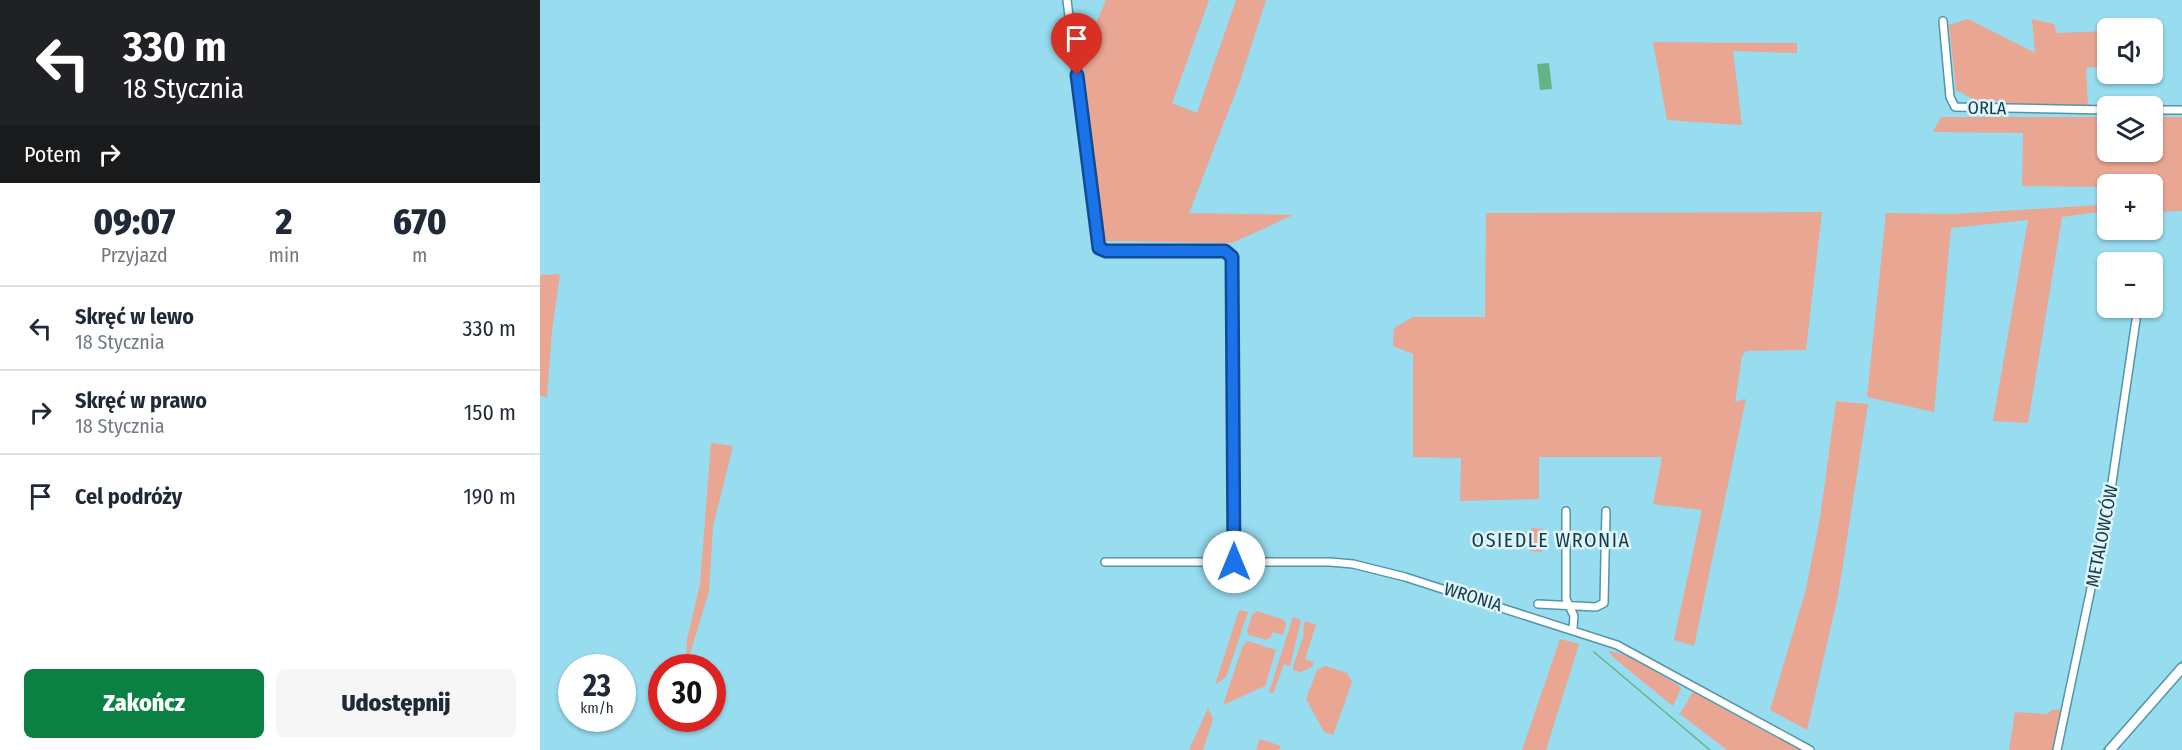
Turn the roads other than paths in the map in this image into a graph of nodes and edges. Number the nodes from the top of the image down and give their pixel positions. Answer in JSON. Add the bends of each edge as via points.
{"nodes":[{"id":1,"x":1067,"y":0,"type":"edge"},
{"id":2,"x":1943,"y":21,"type":"dead end"},
{"id":3,"x":2097,"y":110,"type":"edge"},
{"id":4,"x":2163,"y":110,"type":"edge"},
{"id":5,"x":2182,"y":110,"type":"edge"},
{"id":6,"x":2136,"y":320,"type":"dead end"},
{"id":7,"x":1566,"y":511,"type":"dead end"},
{"id":8,"x":1606,"y":511,"type":"dead end"},
{"id":9,"x":1105,"y":562,"type":"dead end"},
{"id":10,"x":1234,"y":562,"type":"junction"},
{"id":11,"x":1538,"y":604,"type":"dead end"},
{"id":12,"x":1570,"y":606,"type":"junction"},
{"id":13,"x":1573,"y":628,"type":"junction"},
{"id":14,"x":2182,"y":668,"type":"edge"},
{"id":15,"x":1810,"y":750,"type":"edge"},
{"id":16,"x":2058,"y":750,"type":"edge"},
{"id":17,"x":2110,"y":750,"type":"edge"}],
"edges":[{"from":1,"to":10,"type":"street","via":[[1097,246],[1106,251],[1225,251],[1233,259]]},
{"from":2,"to":3,"type":"street","name":"ORLA","via":[[1950,97],[1955,107]]},
{"from":4,"to":5,"type":"street"},
{"from":6,"to":16,"type":"street","name":"METALOWCÓW","via":[[2109,503]]},
{"from":7,"to":12,"type":"street","via":[[1566,599]]},
{"from":8,"to":12,"type":"street","via":[[1605,602],[1600,606]]},
{"from":9,"to":10,"type":"street","name":"WRONIA"},
{"from":10,"to":13,"type":"street","name":"WRONIA","via":[[1353,564]]},
{"from":11,"to":12,"type":"street"},
{"from":12,"to":13,"type":"street","via":[[1575,620]]},
{"from":13,"to":15,"type":"street","name":"WRONIA","via":[[1632,651]]},
{"from":14,"to":17,"type":"street"}]}
